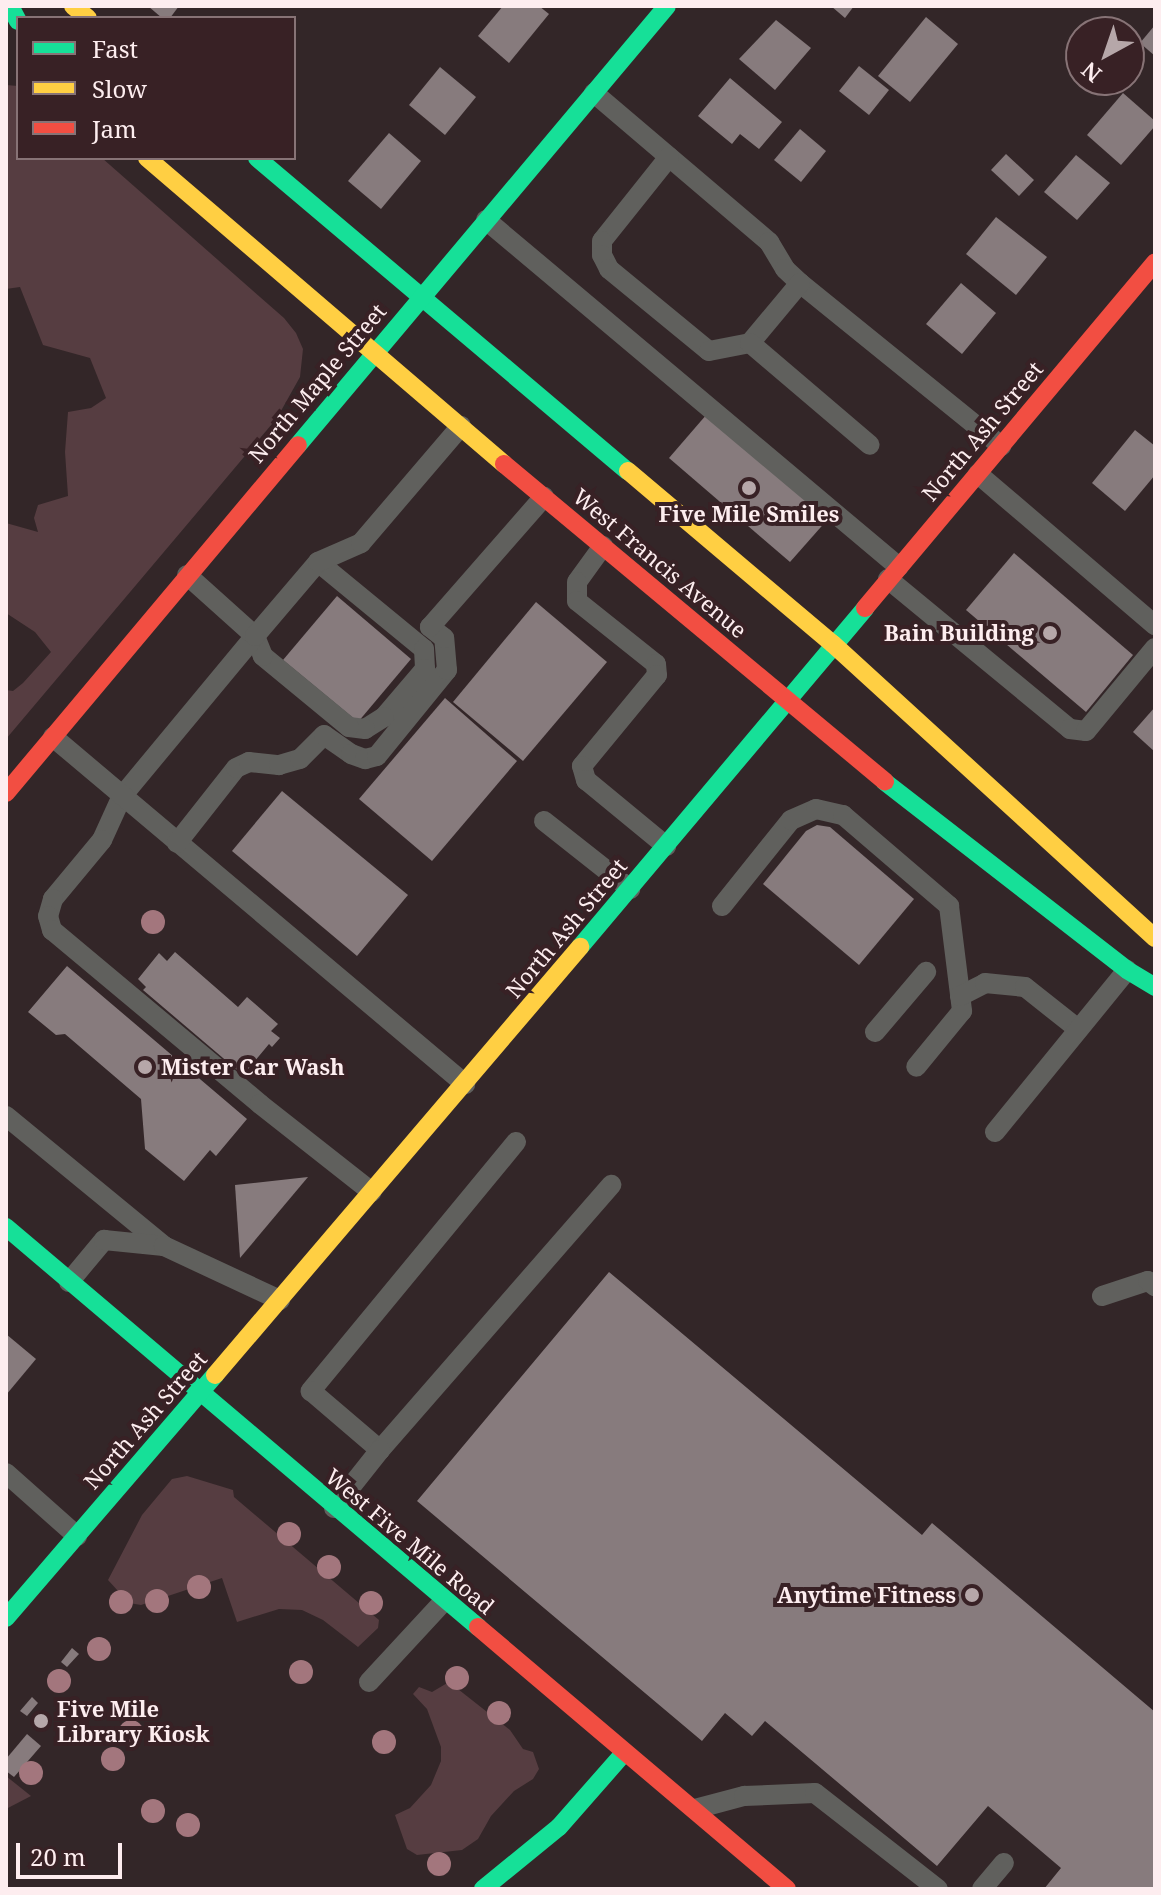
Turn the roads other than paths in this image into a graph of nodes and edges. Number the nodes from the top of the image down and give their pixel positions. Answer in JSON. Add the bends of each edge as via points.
{"nodes":[{"id":1,"x":667,"y":6,"type":"edge"},
{"id":2,"x":594,"y":93,"type":"junction"},
{"id":3,"x":669,"y":157,"type":"junction"},
{"id":4,"x":149,"y":160,"type":"edge"},
{"id":5,"x":259,"y":160,"type":"edge"},
{"id":6,"x":486,"y":220,"type":"junction"},
{"id":7,"x":1155,"y":263,"type":"edge"},
{"id":8,"x":800,"y":283,"type":"junction"},
{"id":9,"x":422,"y":294,"type":"junction"},
{"id":10,"x":750,"y":343,"type":"junction"},
{"id":11,"x":372,"y":354,"type":"junction"},
{"id":12,"x":461,"y":426,"type":"junction"},
{"id":13,"x":870,"y":445,"type":"dead end"},
{"id":14,"x":1001,"y":446,"type":"junction"},
{"id":15,"x":978,"y":474,"type":"junction"},
{"id":16,"x":544,"y":497,"type":"junction"},
{"id":17,"x":603,"y":546,"type":"junction"},
{"id":18,"x":318,"y":562,"type":"junction"},
{"id":19,"x":894,"y":573,"type":"junction"},
{"id":20,"x":187,"y":575,"type":"junction"},
{"id":21,"x":1155,"y":625,"type":"edge"},
{"id":22,"x":255,"y":636,"type":"junction"},
{"id":23,"x":833,"y":644,"type":"junction"},
{"id":24,"x":1155,"y":648,"type":"edge"},
{"id":25,"x":786,"y":700,"type":"junction"},
{"id":26,"x":53,"y":737,"type":"junction"},
{"id":27,"x":6,"y":793,"type":"edge"},
{"id":28,"x":122,"y":796,"type":"junction"},
{"id":29,"x":544,"y":821,"type":"dead end"},
{"id":30,"x":177,"y":843,"type":"junction"},
{"id":31,"x":666,"y":846,"type":"junction"},
{"id":32,"x":630,"y":889,"type":"junction"},
{"id":33,"x":722,"y":906,"type":"dead end"},
{"id":34,"x":1155,"y":938,"type":"edge"},
{"id":35,"x":1127,"y":970,"type":"junction"},
{"id":36,"x":926,"y":972,"type":"dead end"},
{"id":37,"x":1155,"y":987,"type":"edge"},
{"id":38,"x":960,"y":996,"type":"junction"},
{"id":39,"x":1078,"y":1029,"type":"junction"},
{"id":40,"x":875,"y":1032,"type":"dead end"},
{"id":41,"x":916,"y":1067,"type":"dead end"},
{"id":42,"x":465,"y":1084,"type":"junction"},
{"id":43,"x":6,"y":1116,"type":"edge"},
{"id":44,"x":995,"y":1132,"type":"dead end"},
{"id":45,"x":516,"y":1142,"type":"dead end"},
{"id":46,"x":611,"y":1185,"type":"dead end"},
{"id":47,"x":372,"y":1192,"type":"junction"},
{"id":48,"x":6,"y":1227,"type":"edge"},
{"id":49,"x":164,"y":1246,"type":"junction"},
{"id":50,"x":69,"y":1282,"type":"junction"},
{"id":51,"x":1155,"y":1286,"type":"edge"},
{"id":52,"x":1102,"y":1296,"type":"dead end"},
{"id":53,"x":280,"y":1300,"type":"junction"},
{"id":54,"x":199,"y":1394,"type":"junction"},
{"id":55,"x":380,"y":1450,"type":"junction"},
{"id":56,"x":6,"y":1473,"type":"edge"},
{"id":57,"x":334,"y":1508,"type":"junction"},
{"id":58,"x":77,"y":1536,"type":"junction"},
{"id":59,"x":14,"y":1594,"type":"edge"},
{"id":60,"x":444,"y":1601,"type":"junction"},
{"id":61,"x":6,"y":1618,"type":"edge"},
{"id":62,"x":369,"y":1682,"type":"dead end"},
{"id":63,"x":624,"y":1753,"type":"junction"},
{"id":64,"x":691,"y":1810,"type":"junction"},
{"id":65,"x":1004,"y":1863,"type":"dead end"},
{"id":66,"x":781,"y":1887,"type":"edge"},
{"id":67,"x":483,"y":1889,"type":"edge"},
{"id":68,"x":938,"y":1889,"type":"edge"},
{"id":69,"x":982,"y":1889,"type":"edge"}],
"edges":[{"from":1,"to":2,"type":"main road","name":"North Maple Street"},
{"from":2,"to":3,"type":"lane"},
{"from":2,"to":6,"type":"main road","name":"North Maple Street"},
{"from":3,"to":8,"type":"lane","via":[[769,242]]},
{"from":3,"to":10,"type":"lane","via":[[602,241],[602,255],[609,269],[709,351]]},
{"from":4,"to":11,"type":"main road","name":"West Francis Avenue"},
{"from":5,"to":9,"type":"main road"},
{"from":6,"to":9,"type":"main road","name":"North Maple Street"},
{"from":6,"to":19,"type":"lane"},
{"from":7,"to":14,"type":"main road","name":"North Ash Street"},
{"from":8,"to":10,"type":"lane"},
{"from":8,"to":14,"type":"lane"},
{"from":9,"to":11,"type":"main road","name":"North Maple Street"},
{"from":9,"to":23,"type":"main road"},
{"from":10,"to":13,"type":"lane"},
{"from":11,"to":12,"type":"main road","name":"West Francis Avenue"},
{"from":11,"to":20,"type":"main road","name":"North Maple Street"},
{"from":12,"to":16,"type":"main road","name":"West Francis Avenue"},
{"from":12,"to":18,"type":"lane","via":[[361,543]]},
{"from":14,"to":15,"type":"main road","name":"North Ash Street"},
{"from":15,"to":19,"type":"main road","name":"North Ash Street"},
{"from":15,"to":21,"type":"lane"},
{"from":16,"to":17,"type":"main road","name":"West Francis Avenue"},
{"from":16,"to":30,"type":"lane","via":[[430,627],[444,638],[447,670],[377,756],[351,754],[324,735],[300,759],[279,765],[249,762],[236,768]]},
{"from":17,"to":25,"type":"main road","name":"West Francis Avenue"},
{"from":17,"to":31,"type":"lane","via":[[577,582],[577,601],[656,664],[657,675],[582,766],[586,780]]},
{"from":18,"to":22,"type":"lane"},
{"from":18,"to":22,"type":"lane","via":[[424,649],[425,669],[384,717],[365,729],[349,727],[263,656]]},
{"from":19,"to":23,"type":"main road","name":"North Ash Street"},
{"from":19,"to":24,"type":"lane","via":[[1070,729],[1086,731]]},
{"from":20,"to":22,"type":"lane"},
{"from":20,"to":26,"type":"main road","name":"North Maple Street"},
{"from":22,"to":28,"type":"lane"},
{"from":23,"to":25,"type":"main road","name":"North Ash Street"},
{"from":23,"to":34,"type":"main road"},
{"from":25,"to":31,"type":"main road","name":"North Ash Street"},
{"from":25,"to":35,"type":"main road","name":"West Francis Avenue","via":[[922,813]]},
{"from":26,"to":27,"type":"main road","name":"North Maple Street"},
{"from":26,"to":28,"type":"lane"},
{"from":28,"to":30,"type":"lane"},
{"from":28,"to":47,"type":"lane","via":[[102,840],[53,899],[48,916],[52,930]]},
{"from":29,"to":32,"type":"lane"},
{"from":30,"to":42,"type":"lane"},
{"from":31,"to":32,"type":"main road","name":"North Ash Street"},
{"from":32,"to":42,"type":"main road","name":"North Ash Street"},
{"from":33,"to":38,"type":"lane","via":[[791,820],[816,809],[843,815],[949,906]]},
{"from":35,"to":37,"type":"main road","name":"West Francis Avenue"},
{"from":35,"to":39,"type":"lane"},
{"from":36,"to":40,"type":"lane"},
{"from":38,"to":39,"type":"lane","via":[[985,983],[1025,987]]},
{"from":38,"to":41,"type":"lane","via":[[962,1011]]},
{"from":39,"to":44,"type":"lane"},
{"from":42,"to":47,"type":"main road","name":"North Ash Street"},
{"from":43,"to":49,"type":"lane"},
{"from":45,"to":55,"type":"lane","via":[[311,1391]]},
{"from":46,"to":55,"type":"lane"},
{"from":47,"to":53,"type":"main road","name":"North Ash Street"},
{"from":48,"to":50,"type":"main road","name":"West Five Mile Road"},
{"from":49,"to":50,"type":"lane","via":[[104,1240]]},
{"from":49,"to":53,"type":"lane"},
{"from":50,"to":54,"type":"main road","name":"West Five Mile Road"},
{"from":51,"to":52,"type":"lane","via":[[1148,1281]]},
{"from":53,"to":54,"type":"main road","name":"North Ash Street"},
{"from":54,"to":57,"type":"main road","name":"West Five Mile Road"},
{"from":54,"to":58,"type":"main road","name":"North Ash Street"},
{"from":55,"to":57,"type":"lane"},
{"from":56,"to":58,"type":"lane"},
{"from":57,"to":60,"type":"main road","name":"West Five Mile Road"},
{"from":58,"to":59,"type":"main road","name":"North Ash Street"},
{"from":59,"to":61,"type":"main road","name":"North Ash Street"},
{"from":60,"to":62,"type":"lane"},
{"from":60,"to":63,"type":"main road","name":"West Five Mile Road"},
{"from":63,"to":64,"type":"main road","name":"West Five Mile Road"},
{"from":63,"to":67,"type":"main road","via":[[559,1827]]},
{"from":64,"to":66,"type":"main road","name":"West Five Mile Road"},
{"from":64,"to":68,"type":"lane","via":[[744,1796],[815,1793]]},
{"from":65,"to":69,"type":"lane"}]}
